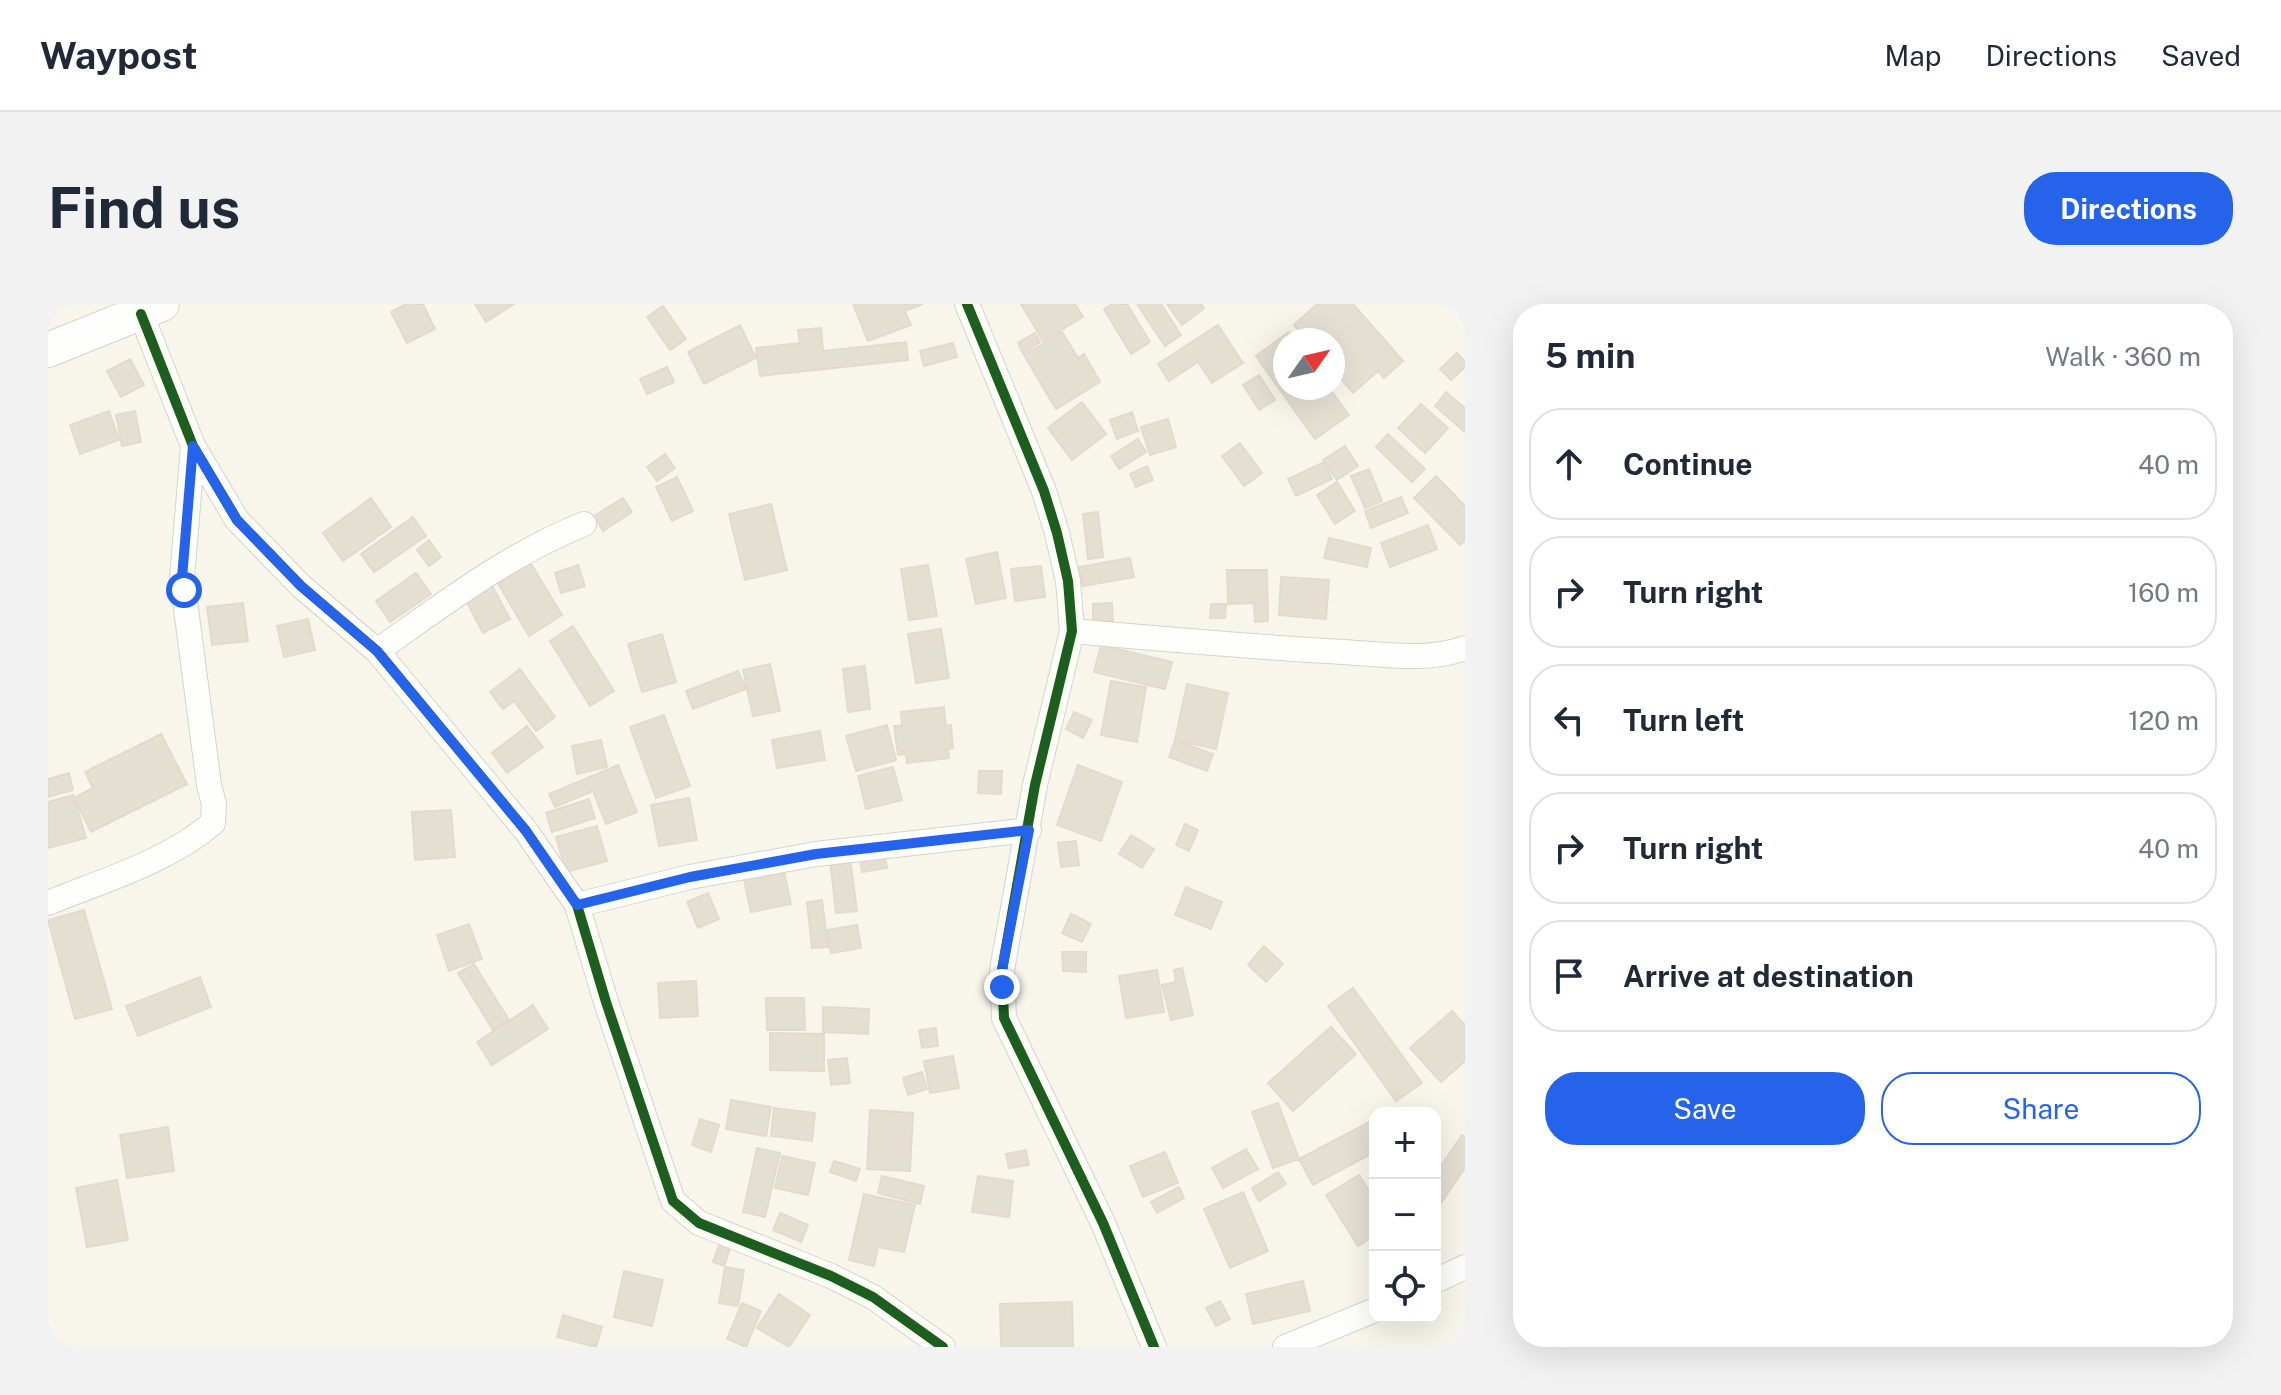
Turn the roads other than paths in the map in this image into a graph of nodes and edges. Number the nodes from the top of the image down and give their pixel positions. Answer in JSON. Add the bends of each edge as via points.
{"nodes":[{"id":1,"x":967,"y":304,"type":"edge"},
{"id":2,"x":152,"y":309,"type":"edge"},
{"id":3,"x":48,"y":350,"type":"edge"},
{"id":4,"x":193,"y":446,"type":"junction"},
{"id":5,"x":584,"y":524,"type":"dead end"},
{"id":6,"x":1072,"y":631,"type":"junction"},
{"id":7,"x":1465,"y":648,"type":"edge"},
{"id":8,"x":377,"y":651,"type":"junction"},
{"id":9,"x":1029,"y":830,"type":"junction"},
{"id":10,"x":48,"y":903,"type":"edge"},
{"id":11,"x":577,"y":905,"type":"junction"},
{"id":12,"x":1465,"y":1267,"type":"edge"},
{"id":13,"x":1441,"y":1278,"type":"edge"},
{"id":14,"x":1369,"y":1312,"type":"edge"},
{"id":15,"x":943,"y":1347,"type":"edge"},
{"id":16,"x":1154,"y":1347,"type":"edge"},
{"id":17,"x":1285,"y":1347,"type":"edge"}],
"edges":[{"from":1,"to":6,"type":"street","via":[[1044,491],[1068,581]]},
{"from":2,"to":3,"type":"main road"},
{"from":2,"to":4,"type":"street"},
{"from":4,"to":8,"type":"street","via":[[237,520],[301,586]]},
{"from":4,"to":10,"type":"street","via":[[182,578],[213,823],[140,866]]},
{"from":5,"to":8,"type":"street","via":[[501,564]]},
{"from":6,"to":7,"type":"street","via":[[1410,655],[1435,656]]},
{"from":6,"to":9,"type":"street"},
{"from":8,"to":11,"type":"street","via":[[526,831]]},
{"from":9,"to":11,"type":"street","via":[[816,854]]},
{"from":9,"to":16,"type":"street","via":[[1002,970],[1004,1018],[1103,1223]]},
{"from":11,"to":15,"type":"street","via":[[673,1201],[699,1223],[873,1297]]},
{"from":12,"to":13,"type":"street"},
{"from":14,"to":17,"type":"street"}]}
